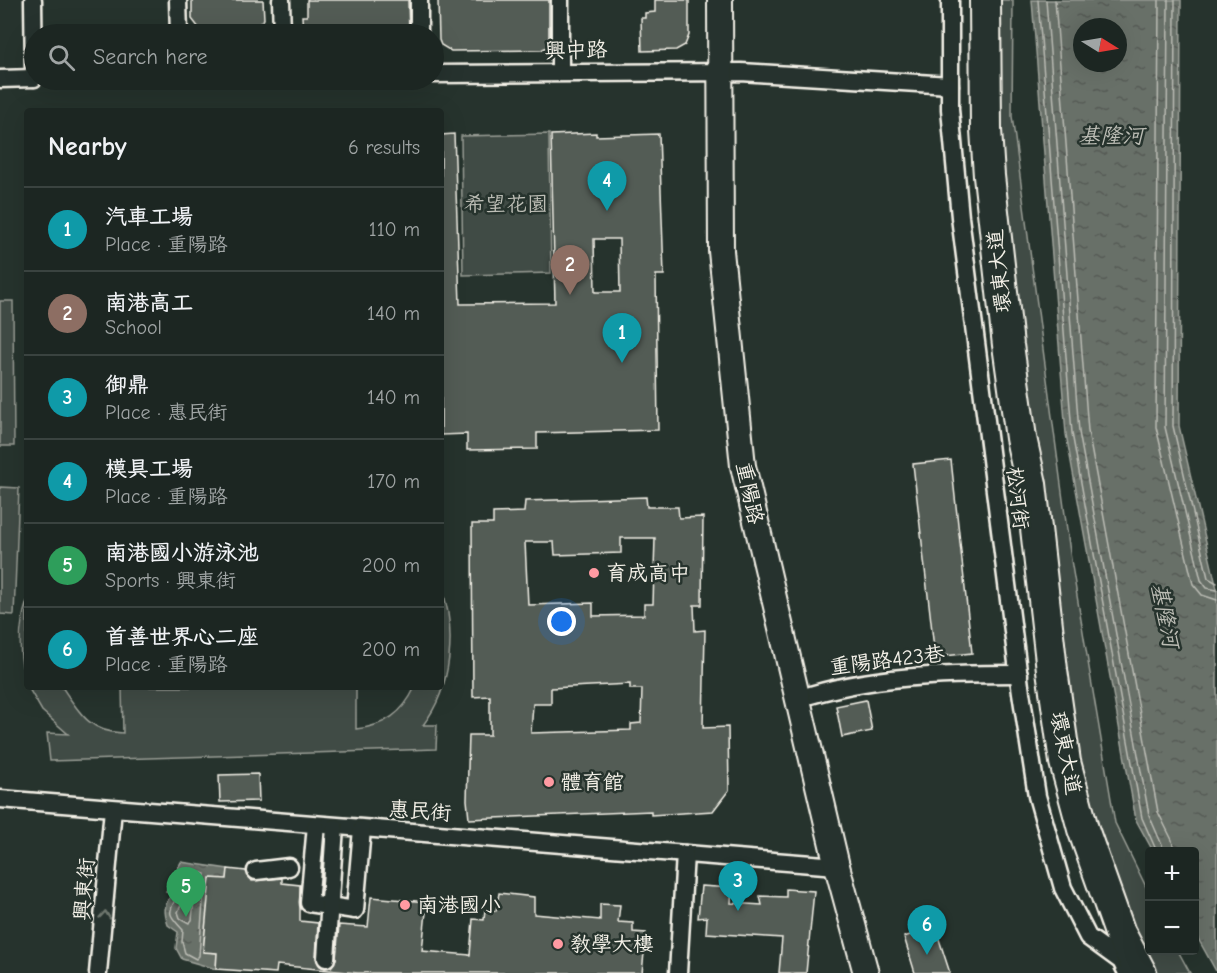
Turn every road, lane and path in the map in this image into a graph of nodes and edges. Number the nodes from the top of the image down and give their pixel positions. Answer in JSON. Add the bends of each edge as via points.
{"nodes":[{"id":1,"x":33,"y":0,"type":"edge"},
{"id":2,"x":178,"y":0,"type":"edge"},
{"id":3,"x":281,"y":0,"type":"edge"},
{"id":4,"x":419,"y":0,"type":"edge"},
{"id":5,"x":560,"y":0,"type":"edge"},
{"id":6,"x":720,"y":0,"type":"edge"},
{"id":7,"x":950,"y":0,"type":"edge"},
{"id":8,"x":985,"y":0,"type":"edge"},
{"id":9,"x":33,"y":24,"type":"edge"},
{"id":10,"x":179,"y":24,"type":"edge"},
{"id":11,"x":282,"y":24,"type":"edge"},
{"id":12,"x":419,"y":24,"type":"edge"},
{"id":13,"x":719,"y":71,"type":"junction"},
{"id":14,"x":560,"y":72,"type":"junction"},
{"id":15,"x":444,"y":74,"type":"edge"},
{"id":16,"x":24,"y":78,"type":"edge"},
{"id":17,"x":0,"y":79,"type":"edge"},
{"id":18,"x":950,"y":85,"type":"junction"},
{"id":19,"x":1019,"y":674,"type":"junction"},
{"id":20,"x":798,"y":699,"type":"junction"},
{"id":21,"x":0,"y":799,"type":"edge"},
{"id":22,"x":113,"y":808,"type":"junction"},
{"id":23,"x":316,"y":825,"type":"junction"},
{"id":24,"x":335,"y":827,"type":"junction"},
{"id":25,"x":362,"y":829,"type":"junction"},
{"id":26,"x":685,"y":854,"type":"junction"},
{"id":27,"x":837,"y":866,"type":"junction"},
{"id":28,"x":289,"y":867,"type":"dead end"},
{"id":29,"x":256,"y":872,"type":"dead end"},
{"id":30,"x":330,"y":906,"type":"junction"},
{"id":31,"x":326,"y":958,"type":"dead end"},
{"id":32,"x":98,"y":973,"type":"edge"},
{"id":33,"x":678,"y":973,"type":"edge"},
{"id":34,"x":866,"y":973,"type":"edge"},
{"id":35,"x":1127,"y":973,"type":"edge"},
{"id":36,"x":1142,"y":973,"type":"edge"}],
"edges":[{"from":1,"to":9,"type":"street"},
{"from":2,"to":10,"type":"street"},
{"from":3,"to":11,"type":"street"},
{"from":4,"to":12,"type":"street"},
{"from":5,"to":14,"type":"street"},
{"from":6,"to":13,"type":"street","name":"重陽路"},
{"from":7,"to":18,"type":"street","name":"松河街"},
{"from":8,"to":36,"type":"highway","name":"環東大道","via":[[990,188],[1065,762],[1083,829],[1120,933]]},
{"from":13,"to":14,"type":"street","name":"興中路"},
{"from":13,"to":18,"type":"street","name":"興中路"},
{"from":13,"to":20,"type":"street","name":"重陽路","via":[[721,251],[742,466]]},
{"from":14,"to":15,"type":"street","name":"興中路"},
{"from":16,"to":17,"type":"street"},
{"from":18,"to":19,"type":"street","name":"松河街","via":[[960,216]]},
{"from":19,"to":20,"type":"street","name":"重陽路423巷","via":[[930,674],[820,691]]},
{"from":19,"to":35,"type":"street","name":"松河街","via":[[1037,796],[1063,888],[1088,937],[1121,962]]},
{"from":20,"to":27,"type":"street","name":"重陽路"},
{"from":21,"to":22,"type":"street","name":"惠民街"},
{"from":22,"to":23,"type":"street","name":"惠民街"},
{"from":32,"to":22,"type":"street","name":"興東街","one_way":true},
{"from":23,"to":24,"type":"street","name":"惠民街"},
{"from":23,"to":30,"type":"street","via":[[309,903]]},
{"from":24,"to":25,"type":"street","name":"惠民街"},
{"from":24,"to":30,"type":"street"},
{"from":25,"to":26,"type":"street","name":"惠民街"},
{"from":25,"to":30,"type":"street","via":[[355,910]]},
{"from":26,"to":27,"type":"street","name":"惠民街"},
{"from":26,"to":33,"type":"street"},
{"from":27,"to":34,"type":"street","name":"重陽路"},
{"from":28,"to":29,"type":"street"},
{"from":30,"to":31,"type":"street"}]}
